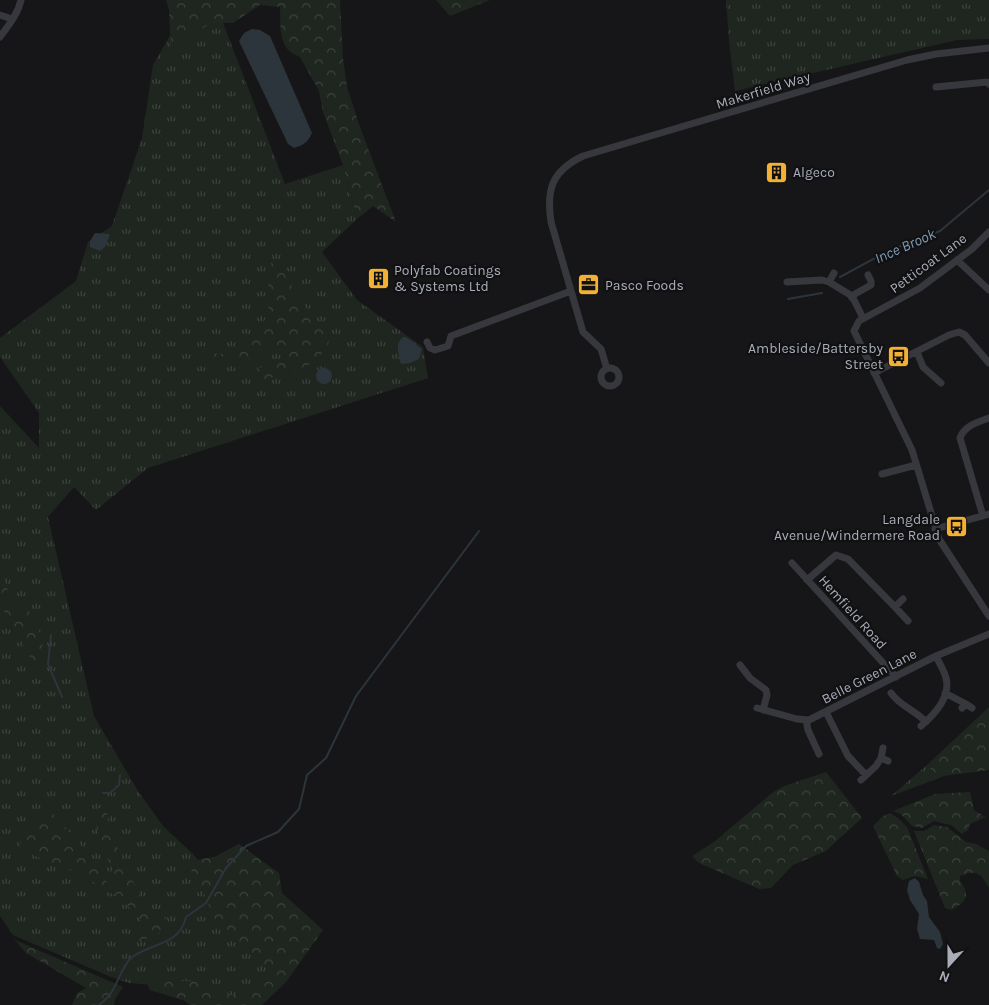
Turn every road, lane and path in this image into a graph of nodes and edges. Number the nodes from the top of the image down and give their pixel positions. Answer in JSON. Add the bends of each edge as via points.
{"nodes":[{"id":1,"x":21,"y":0,"type":"edge"},
{"id":2,"x":0,"y":16,"type":"edge"},
{"id":3,"x":12,"y":19,"type":"junction"},
{"id":4,"x":0,"y":37,"type":"edge"},
{"id":5,"x":989,"y":48,"type":"edge"},
{"id":6,"x":989,"y":84,"type":"edge"},
{"id":7,"x":936,"y":87,"type":"dead end"},
{"id":8,"x":989,"y":232,"type":"edge"},
{"id":9,"x":957,"y":260,"type":"junction"},
{"id":10,"x":834,"y":273,"type":"dead end"},
{"id":11,"x":868,"y":275,"type":"dead end"},
{"id":12,"x":787,"y":282,"type":"dead end"},
{"id":13,"x":829,"y":282,"type":"junction"},
{"id":14,"x":989,"y":290,"type":"edge"},
{"id":15,"x":571,"y":291,"type":"junction"},
{"id":16,"x":852,"y":298,"type":"junction"},
{"id":17,"x":863,"y":318,"type":"junction"},
{"id":18,"x":427,"y":342,"type":"dead end"},
{"id":19,"x":917,"y":352,"type":"junction"},
{"id":20,"x":989,"y":363,"type":"edge"},
{"id":21,"x":607,"y":369,"type":"dead end"},
{"id":22,"x":874,"y":373,"type":"junction"},
{"id":23,"x":941,"y":382,"type":"dead end"},
{"id":24,"x":989,"y":418,"type":"edge"},
{"id":25,"x":916,"y":465,"type":"junction"},
{"id":26,"x":882,"y":474,"type":"dead end"},
{"id":27,"x":986,"y":515,"type":"edge"},
{"id":28,"x":935,"y":528,"type":"junction"},
{"id":29,"x":792,"y":563,"type":"dead end"},
{"id":30,"x":807,"y":580,"type":"junction"},
{"id":31,"x":903,"y":599,"type":"dead end"},
{"id":32,"x":895,"y":608,"type":"junction"},
{"id":33,"x":989,"y":616,"type":"edge"},
{"id":34,"x":908,"y":622,"type":"dead end"},
{"id":35,"x":989,"y":634,"type":"edge"},
{"id":36,"x":936,"y":656,"type":"junction"},
{"id":37,"x":740,"y":665,"type":"dead end"},
{"id":38,"x":896,"y":677,"type":"junction"},
{"id":39,"x":891,"y":693,"type":"dead end"},
{"id":40,"x":945,"y":693,"type":"junction"},
{"id":41,"x":966,"y":706,"type":"dead end"},
{"id":42,"x":826,"y":712,"type":"junction"},
{"id":43,"x":806,"y":720,"type":"junction"},
{"id":44,"x":883,"y":748,"type":"dead end"},
{"id":45,"x":819,"y":754,"type":"dead end"}],
"edges":[{"from":1,"to":3,"type":"street"},
{"from":2,"to":3,"type":"street"},
{"from":3,"to":4,"type":"street"},
{"from":5,"to":15,"type":"street","name":"Makerfield Way","via":[[907,60],[572,161],[554,180],[548,207]]},
{"from":6,"to":7,"type":"street"},
{"from":8,"to":9,"type":"street","name":"Petticoat Lane"},
{"from":9,"to":14,"type":"street"},
{"from":9,"to":17,"type":"street","name":"Petticoat Lane","via":[[908,296]]},
{"from":10,"to":13,"type":"street"},
{"from":11,"to":16,"type":"street","via":[[871,285]]},
{"from":12,"to":13,"type":"street"},
{"from":13,"to":16,"type":"street"},
{"from":15,"to":18,"type":"street","via":[[451,336],[448,346],[435,350]]},
{"from":15,"to":21,"type":"street","via":[[583,332],[601,349]]},
{"from":16,"to":17,"type":"street"},
{"from":17,"to":22,"type":"street","name":"Petticoat Lane","via":[[855,327],[855,336]]},
{"from":19,"to":20,"type":"street","via":[[959,332],[965,334]]},
{"from":19,"to":22,"type":"street"},
{"from":19,"to":23,"type":"street","via":[[923,367]]},
{"from":22,"to":25,"type":"street","via":[[912,450]]},
{"from":24,"to":27,"type":"street","via":[[966,428],[960,438]]},
{"from":25,"to":26,"type":"street"},
{"from":25,"to":28,"type":"street"},
{"from":27,"to":28,"type":"street"},
{"from":28,"to":33,"type":"street"},
{"from":29,"to":30,"type":"street","name":"Hemfield Road"},
{"from":30,"to":32,"type":"street","via":[[836,555],[848,559]]},
{"from":30,"to":38,"type":"street","name":"Hemfield Road"},
{"from":31,"to":32,"type":"street"},
{"from":32,"to":34,"type":"street"},
{"from":35,"to":36,"type":"street","name":"Belle Green Lane"},
{"from":36,"to":38,"type":"street","name":"Belle Green Lane"},
{"from":36,"to":40,"type":"street","via":[[946,678]]},
{"from":37,"to":43,"type":"street","via":[[766,690],[760,709]]},
{"from":38,"to":42,"type":"street","name":"Belle Green Lane"},
{"from":39,"to":40,"type":"street","via":[[897,702],[918,713],[924,724],[937,711]]},
{"from":40,"to":41,"type":"street"},
{"from":42,"to":43,"type":"street","name":"Belle Green Lane"},
{"from":42,"to":44,"type":"street","via":[[863,778],[884,759]]},
{"from":43,"to":45,"type":"street"}]}
